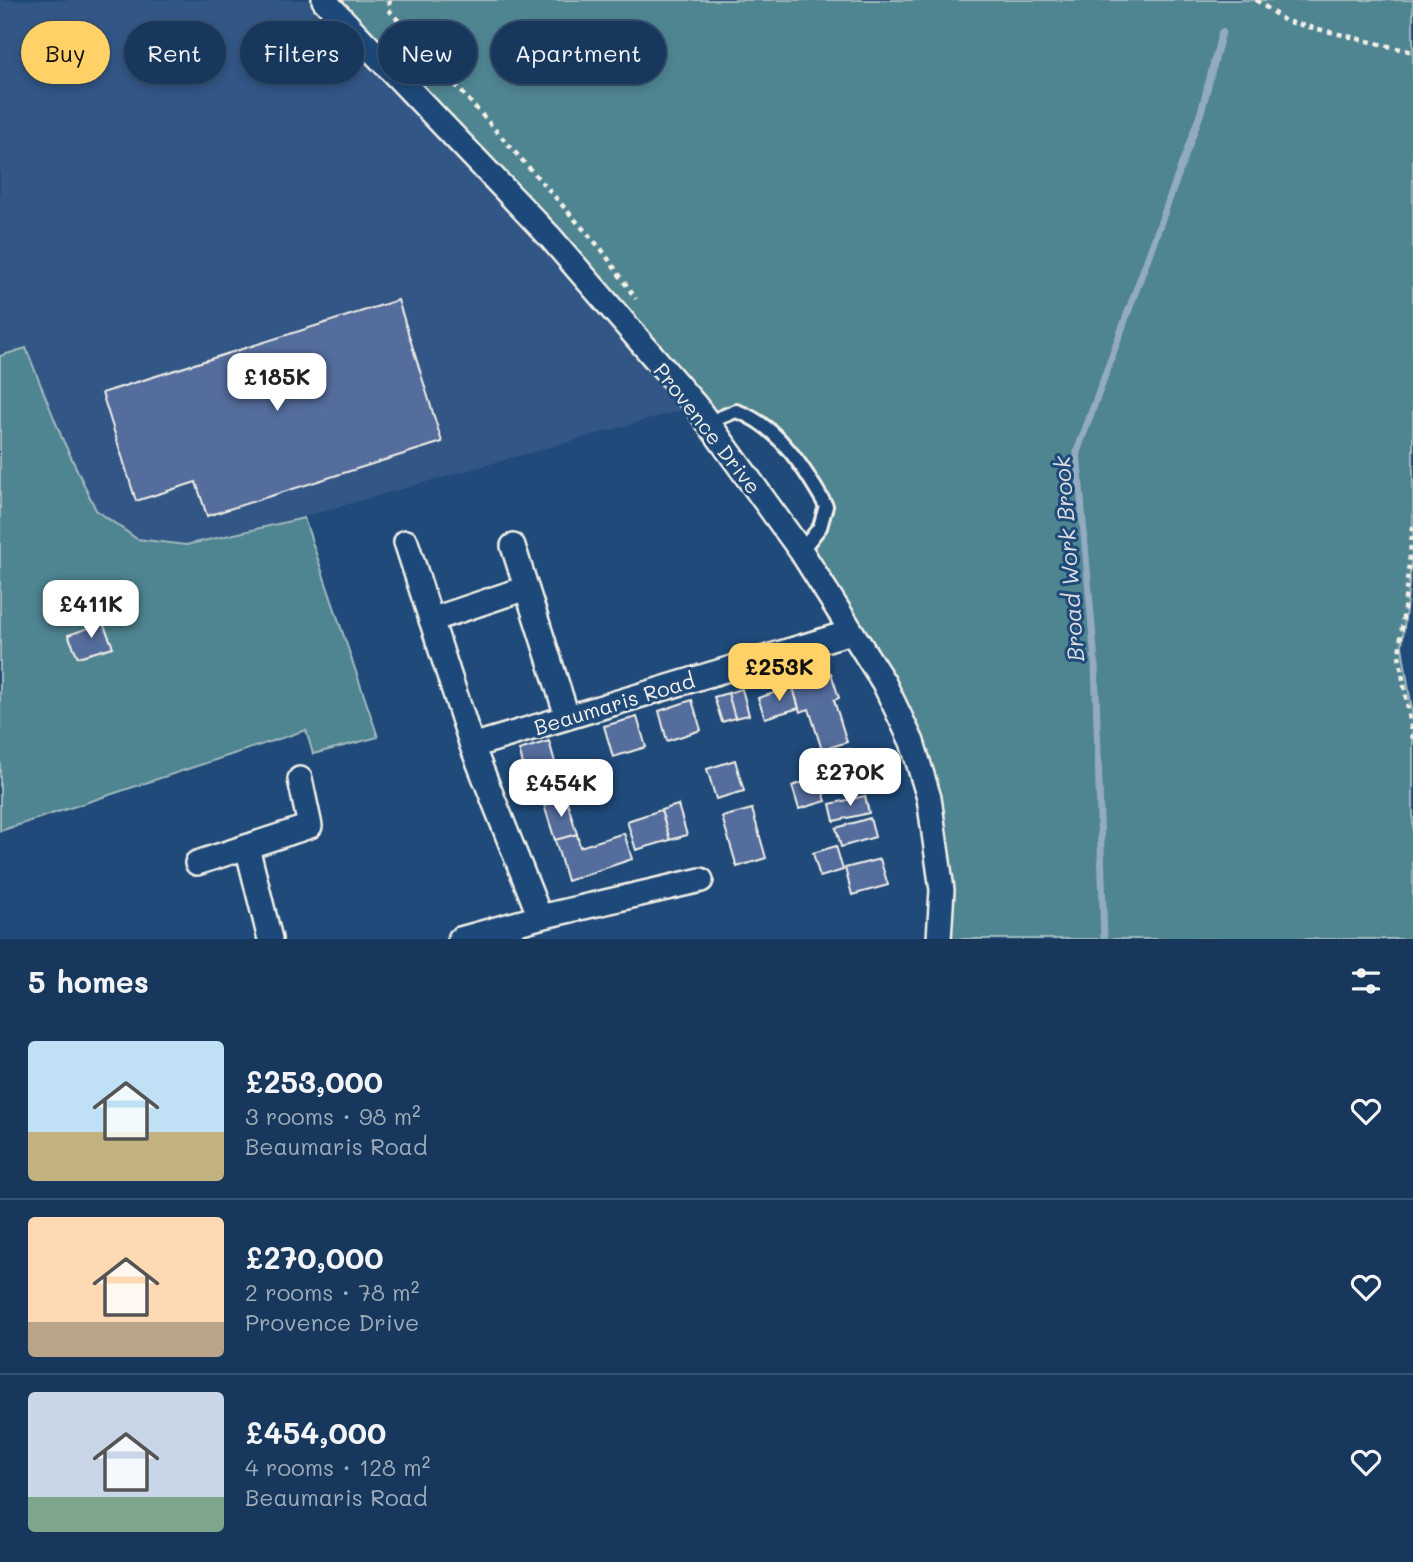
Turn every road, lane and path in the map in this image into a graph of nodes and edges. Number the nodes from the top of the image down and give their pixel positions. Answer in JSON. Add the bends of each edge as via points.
{"nodes":[{"id":1,"x":324,"y":0,"type":"edge"},
{"id":2,"x":390,"y":0,"type":"edge"},
{"id":3,"x":1256,"y":0,"type":"edge"},
{"id":4,"x":1413,"y":52,"type":"edge"},
{"id":5,"x":602,"y":250,"type":"dead end"},
{"id":6,"x":707,"y":423,"type":"junction"},
{"id":7,"x":1413,"y":526,"type":"edge"},
{"id":8,"x":406,"y":542,"type":"dead end"},
{"id":9,"x":513,"y":546,"type":"dead end"},
{"id":10,"x":801,"y":551,"type":"junction"},
{"id":11,"x":526,"y":588,"type":"junction"},
{"id":12,"x":431,"y":620,"type":"junction"},
{"id":13,"x":851,"y":632,"type":"junction"},
{"id":14,"x":567,"y":716,"type":"junction"},
{"id":15,"x":1413,"y":739,"type":"edge"},
{"id":16,"x":472,"y":746,"type":"junction"},
{"id":17,"x":300,"y":779,"type":"dead end"},
{"id":18,"x":247,"y":847,"type":"junction"},
{"id":19,"x":197,"y":863,"type":"dead end"},
{"id":20,"x":701,"y":880,"type":"dead end"},
{"id":21,"x":540,"y":917,"type":"junction"},
{"id":22,"x":270,"y":939,"type":"edge"},
{"id":23,"x":460,"y":939,"type":"edge"},
{"id":24,"x":939,"y":939,"type":"edge"}],
"edges":[{"from":1,"to":6,"type":"street","name":"Provence Drive","via":[[551,238]]},
{"from":2,"to":5,"type":"path","via":[[388,9]]},
{"from":3,"to":4,"type":"path","via":[[1285,21]]},
{"from":6,"to":10,"type":"street","name":"Provence Drive"},
{"from":6,"to":10,"type":"lane","via":[[736,411],[757,418],[787,448],[826,506],[820,527]]},
{"from":7,"to":15,"type":"path","via":[[1399,654]]},
{"from":8,"to":12,"type":"street"},
{"from":9,"to":11,"type":"street"},
{"from":10,"to":13,"type":"street","name":"Provence Drive"},
{"from":11,"to":12,"type":"street"},
{"from":11,"to":14,"type":"street"},
{"from":12,"to":16,"type":"street"},
{"from":13,"to":14,"type":"street","name":"Beaumaris Road"},
{"from":13,"to":24,"type":"street","name":"Provence Drive","via":[[884,683],[912,741],[929,798],[942,890]]},
{"from":14,"to":16,"type":"street","name":"Beaumaris Road"},
{"from":16,"to":21,"type":"street"},
{"from":17,"to":18,"type":"street","via":[[310,827]]},
{"from":18,"to":19,"type":"street"},
{"from":18,"to":22,"type":"street"},
{"from":20,"to":21,"type":"street"},
{"from":21,"to":23,"type":"street"}]}
